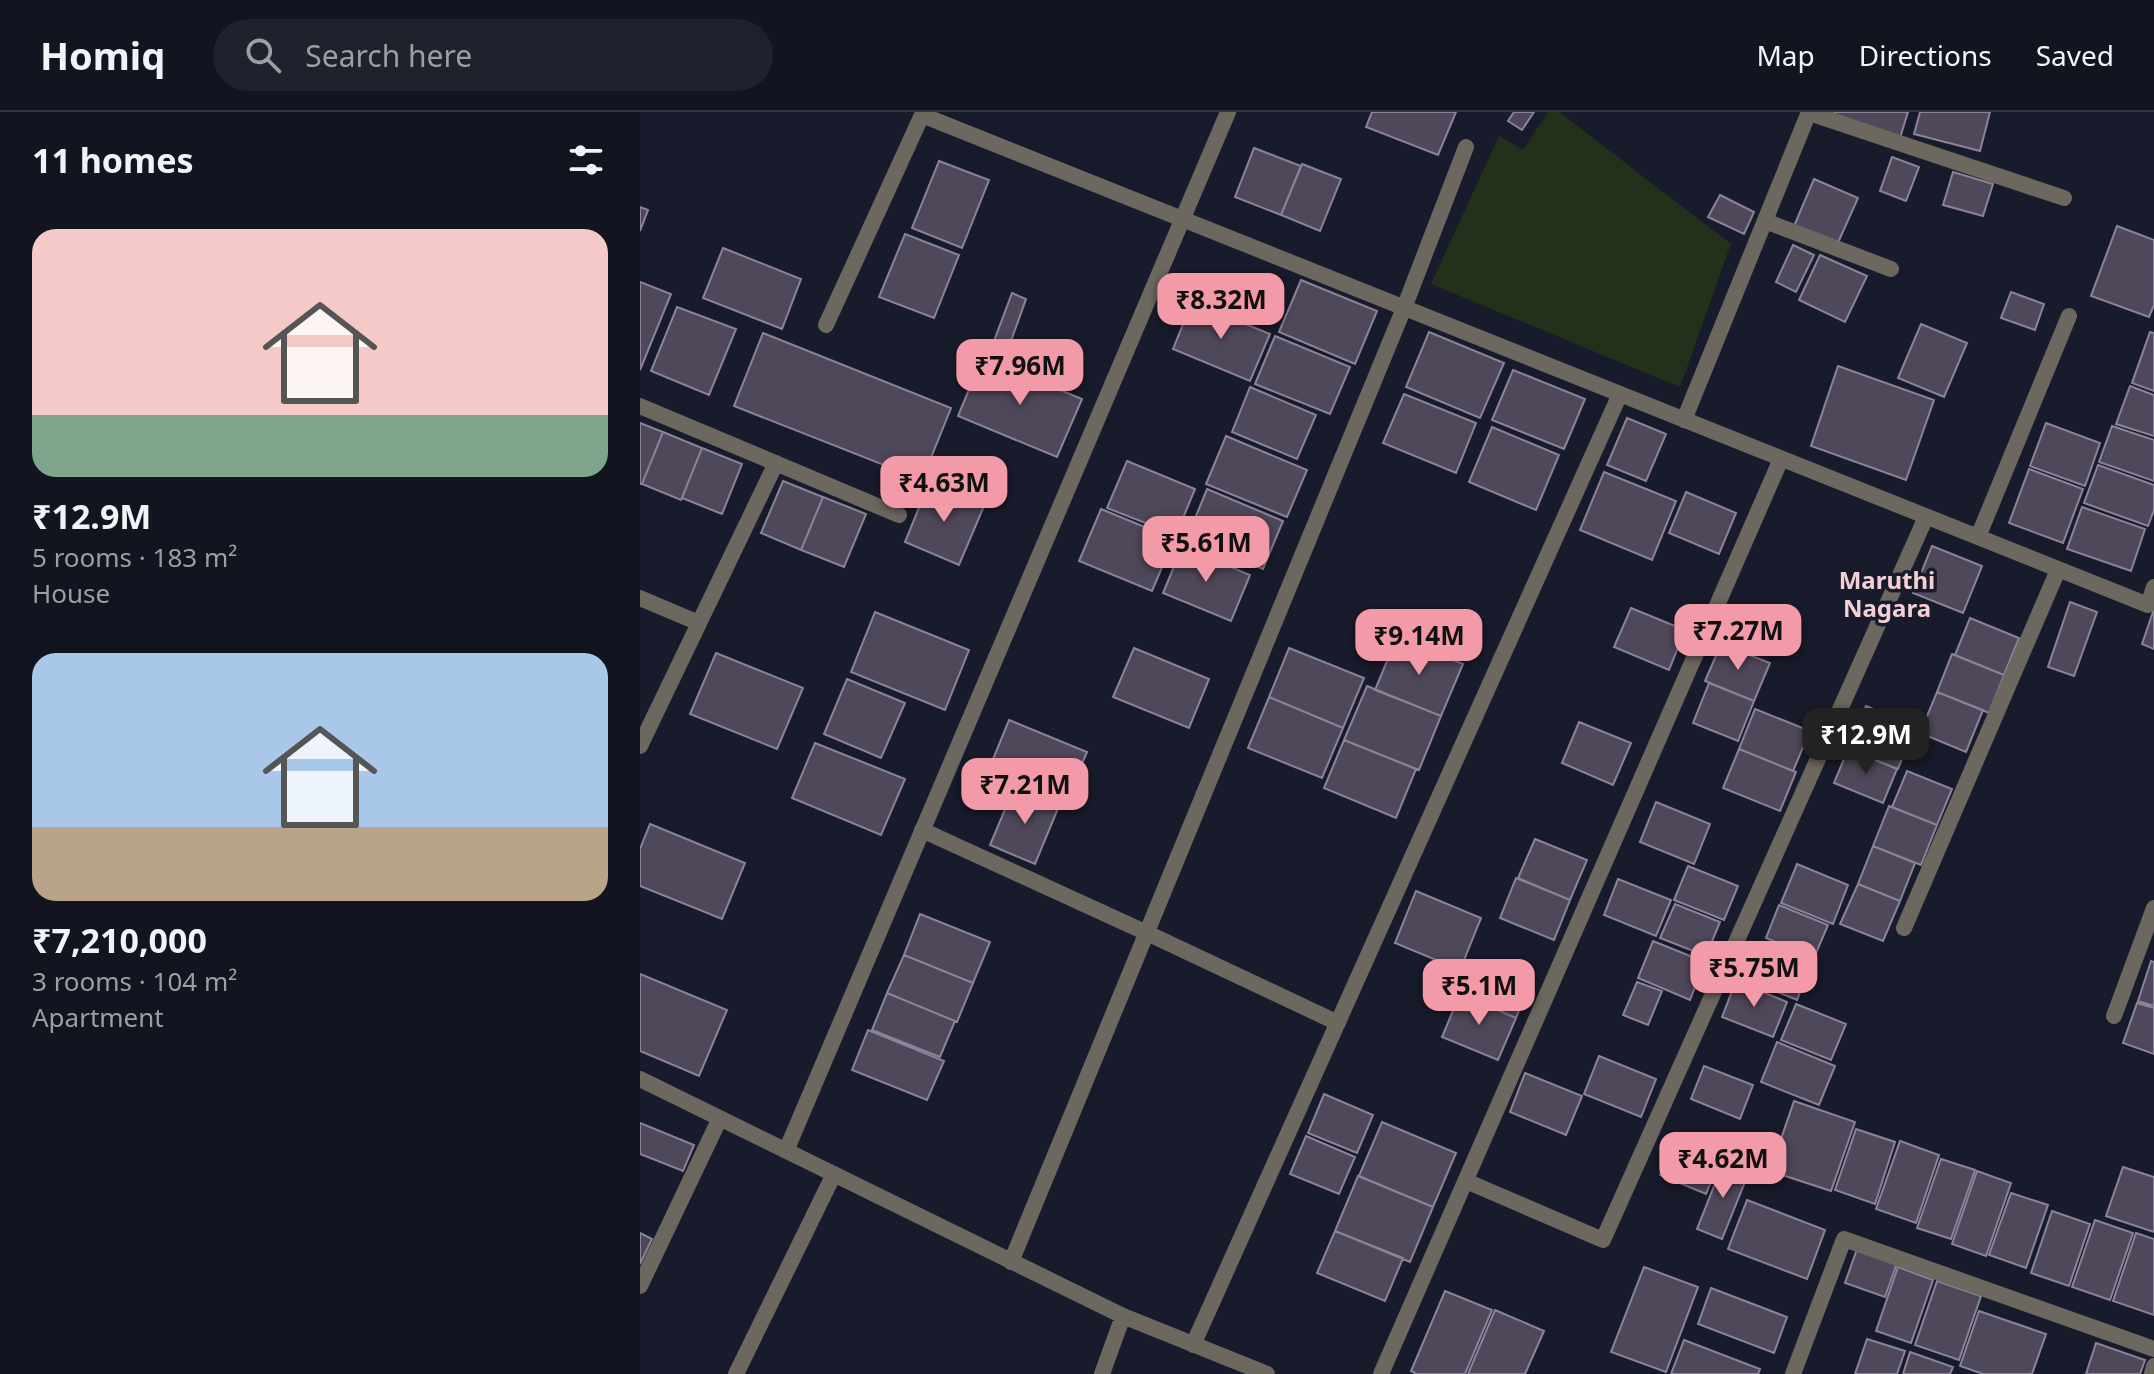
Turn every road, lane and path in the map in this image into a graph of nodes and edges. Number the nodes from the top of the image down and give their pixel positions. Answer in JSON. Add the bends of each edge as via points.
{"nodes":[{"id":1,"x":1228,"y":112,"type":"edge"},
{"id":2,"x":1809,"y":112,"type":"edge"},
{"id":3,"x":1466,"y":147,"type":"dead end"},
{"id":4,"x":2064,"y":198,"type":"dead end"},
{"id":5,"x":1184,"y":219,"type":"junction"},
{"id":6,"x":1765,"y":221,"type":"junction"},
{"id":7,"x":1891,"y":269,"type":"dead end"},
{"id":8,"x":1404,"y":308,"type":"junction"},
{"id":9,"x":2069,"y":316,"type":"dead end"},
{"id":10,"x":826,"y":325,"type":"dead end"},
{"id":11,"x":1620,"y":394,"type":"junction"},
{"id":12,"x":640,"y":406,"type":"edge"},
{"id":13,"x":1684,"y":420,"type":"junction"},
{"id":14,"x":1781,"y":459,"type":"junction"},
{"id":15,"x":776,"y":463,"type":"junction"},
{"id":16,"x":899,"y":515,"type":"dead end"},
{"id":17,"x":1926,"y":517,"type":"junction"},
{"id":18,"x":1978,"y":537,"type":"junction"},
{"id":19,"x":2058,"y":570,"type":"junction"},
{"id":20,"x":2154,"y":587,"type":"edge"},
{"id":21,"x":640,"y":598,"type":"edge"},
{"id":22,"x":699,"y":623,"type":"junction"},
{"id":23,"x":640,"y":746,"type":"edge"},
{"id":24,"x":922,"y":830,"type":"junction"},
{"id":25,"x":2154,"y":908,"type":"edge"},
{"id":26,"x":1904,"y":928,"type":"dead end"},
{"id":27,"x":1147,"y":933,"type":"junction"},
{"id":28,"x":2114,"y":1016,"type":"dead end"},
{"id":29,"x":1338,"y":1023,"type":"junction"},
{"id":30,"x":640,"y":1079,"type":"edge"},
{"id":31,"x":720,"y":1118,"type":"junction"},
{"id":32,"x":786,"y":1151,"type":"junction"},
{"id":33,"x":834,"y":1174,"type":"junction"},
{"id":34,"x":1466,"y":1181,"type":"junction"},
{"id":35,"x":1011,"y":1262,"type":"junction"},
{"id":36,"x":640,"y":1286,"type":"edge"},
{"id":37,"x":1123,"y":1316,"type":"junction"},
{"id":38,"x":1193,"y":1345,"type":"junction"},
{"id":39,"x":2154,"y":1349,"type":"edge"},
{"id":40,"x":2154,"y":1366,"type":"edge"},
{"id":41,"x":736,"y":1374,"type":"edge"},
{"id":42,"x":1102,"y":1374,"type":"edge"},
{"id":43,"x":1267,"y":1374,"type":"edge"},
{"id":44,"x":1381,"y":1374,"type":"edge"},
{"id":45,"x":1793,"y":1374,"type":"edge"},
{"id":46,"x":2152,"y":1374,"type":"edge"}],
"edges":[{"from":1,"to":5,"type":"street"},
{"from":2,"to":4,"type":"street"},
{"from":2,"to":6,"type":"street"},
{"from":3,"to":8,"type":"street"},
{"from":5,"to":8,"type":"street"},
{"from":5,"to":10,"type":"street","via":[[922,115]]},
{"from":5,"to":24,"type":"street"},
{"from":6,"to":7,"type":"street"},
{"from":6,"to":13,"type":"street"},
{"from":8,"to":11,"type":"street"},
{"from":8,"to":27,"type":"street"},
{"from":9,"to":18,"type":"street"},
{"from":11,"to":13,"type":"street"},
{"from":11,"to":29,"type":"street"},
{"from":12,"to":15,"type":"street"},
{"from":13,"to":14,"type":"street"},
{"from":14,"to":17,"type":"street"},
{"from":14,"to":34,"type":"street"},
{"from":15,"to":16,"type":"street"},
{"from":15,"to":22,"type":"street"},
{"from":17,"to":18,"type":"street"},
{"from":17,"to":34,"type":"street","via":[[1603,1240]]},
{"from":18,"to":19,"type":"street"},
{"from":19,"to":20,"type":"street","via":[[2148,605]]},
{"from":19,"to":26,"type":"street"},
{"from":21,"to":22,"type":"street"},
{"from":22,"to":23,"type":"street"},
{"from":24,"to":27,"type":"street"},
{"from":24,"to":32,"type":"street"},
{"from":25,"to":28,"type":"street"},
{"from":27,"to":29,"type":"street"},
{"from":27,"to":35,"type":"street"},
{"from":29,"to":38,"type":"street"},
{"from":30,"to":31,"type":"street"},
{"from":31,"to":32,"type":"street"},
{"from":31,"to":36,"type":"street"},
{"from":32,"to":33,"type":"street"},
{"from":33,"to":35,"type":"street"},
{"from":33,"to":41,"type":"street"},
{"from":34,"to":44,"type":"street"},
{"from":35,"to":37,"type":"street"},
{"from":37,"to":38,"type":"street"},
{"from":37,"to":42,"type":"street"},
{"from":38,"to":43,"type":"street"},
{"from":39,"to":45,"type":"street","via":[[1844,1239]]},
{"from":40,"to":46,"type":"street"}]}
